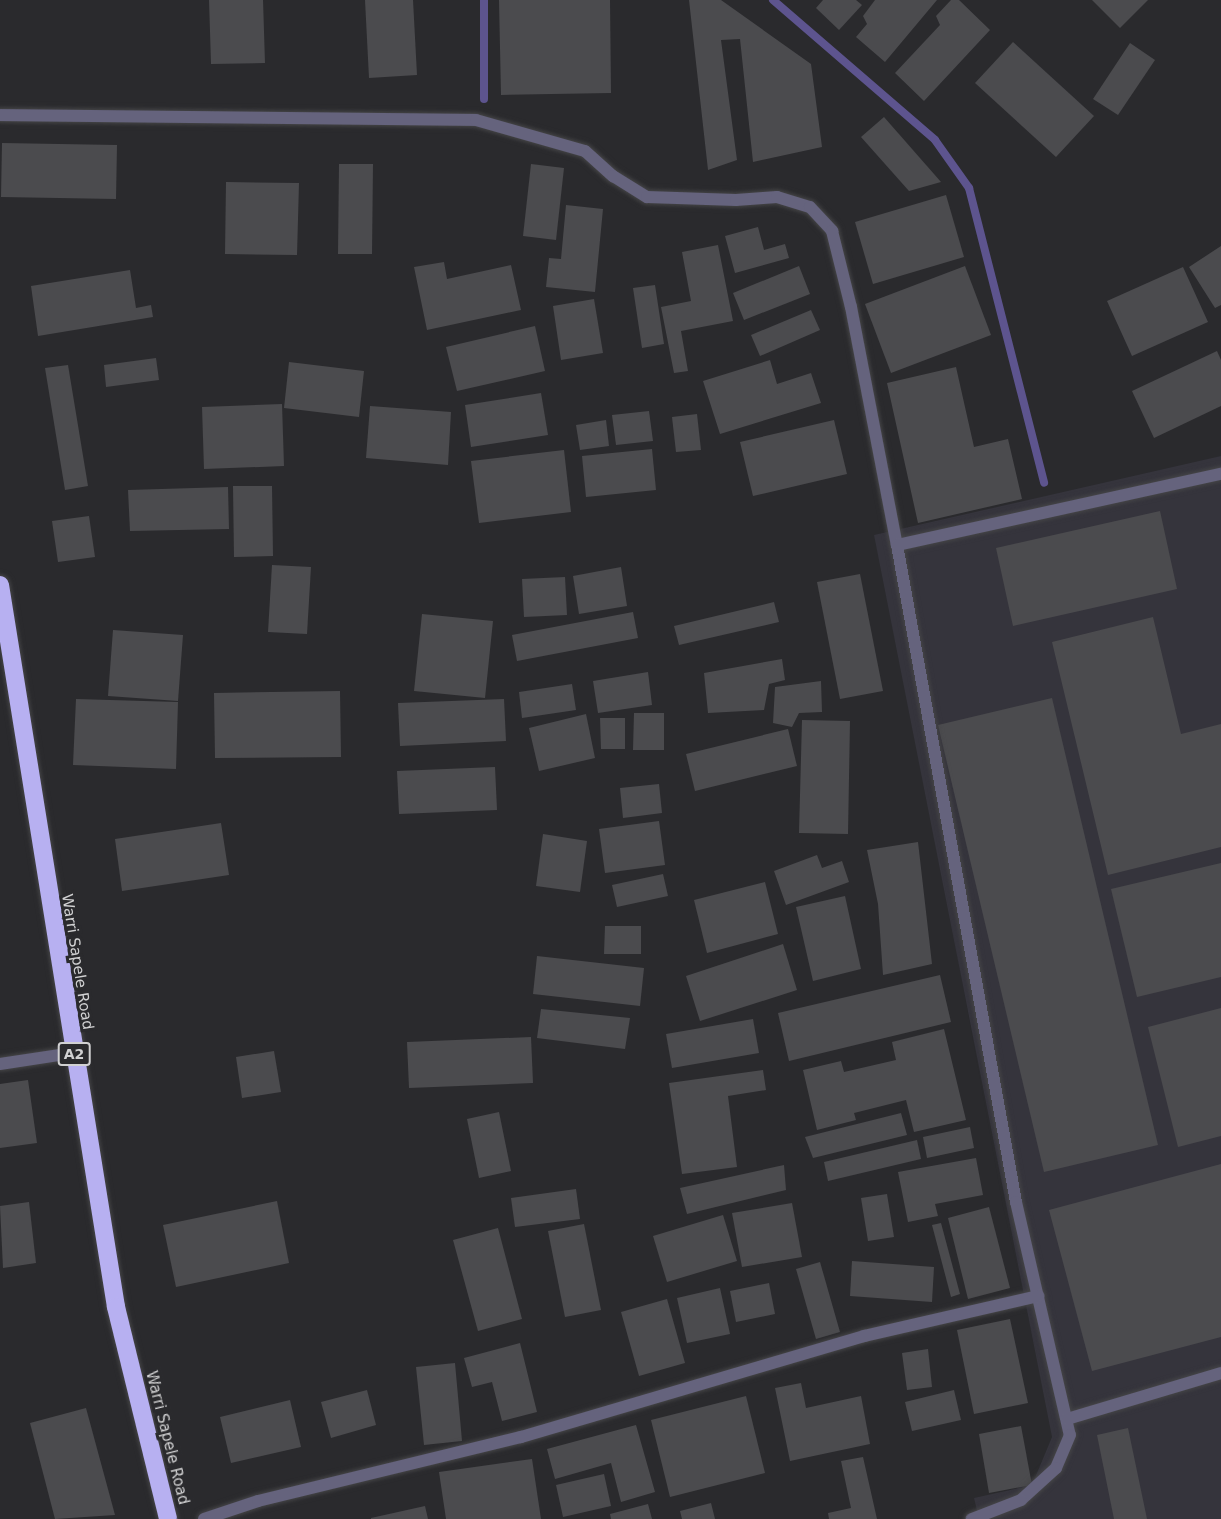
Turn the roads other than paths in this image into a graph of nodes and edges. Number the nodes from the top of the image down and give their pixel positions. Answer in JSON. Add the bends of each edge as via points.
{"nodes":[{"id":1,"x":0,"y":115,"type":"edge"},
{"id":2,"x":1221,"y":474,"type":"edge"},
{"id":3,"x":897,"y":546,"type":"junction"},
{"id":4,"x":0,"y":585,"type":"edge"},
{"id":5,"x":73,"y":1053,"type":"junction"},
{"id":6,"x":0,"y":1064,"type":"edge"},
{"id":7,"x":1038,"y":1296,"type":"junction"},
{"id":8,"x":1221,"y":1373,"type":"edge"},
{"id":9,"x":1067,"y":1419,"type":"junction"},
{"id":10,"x":168,"y":1519,"type":"edge"},
{"id":11,"x":204,"y":1519,"type":"edge"},
{"id":12,"x":972,"y":1519,"type":"edge"}],
"edges":[{"from":1,"to":3,"type":"street","via":[[476,120],[585,151],[613,176],[647,197],[777,197],[810,207],[832,231],[851,307]]},
{"from":2,"to":3,"type":"street"},
{"from":3,"to":7,"type":"street","via":[[1016,1202]]},
{"from":4,"to":5,"type":"highway","name":"Warri Sapele Road","number":"A2"},
{"from":5,"to":6,"type":"street"},
{"from":5,"to":10,"type":"highway","name":"Warri Sapele Road","number":"A2","via":[[117,1307]]},
{"from":7,"to":9,"type":"street"},
{"from":7,"to":11,"type":"street","via":[[864,1336],[521,1437],[258,1501]]},
{"from":8,"to":9,"type":"street"},
{"from":9,"to":12,"type":"street","via":[[1070,1435],[1056,1468],[1021,1500]]}]}
